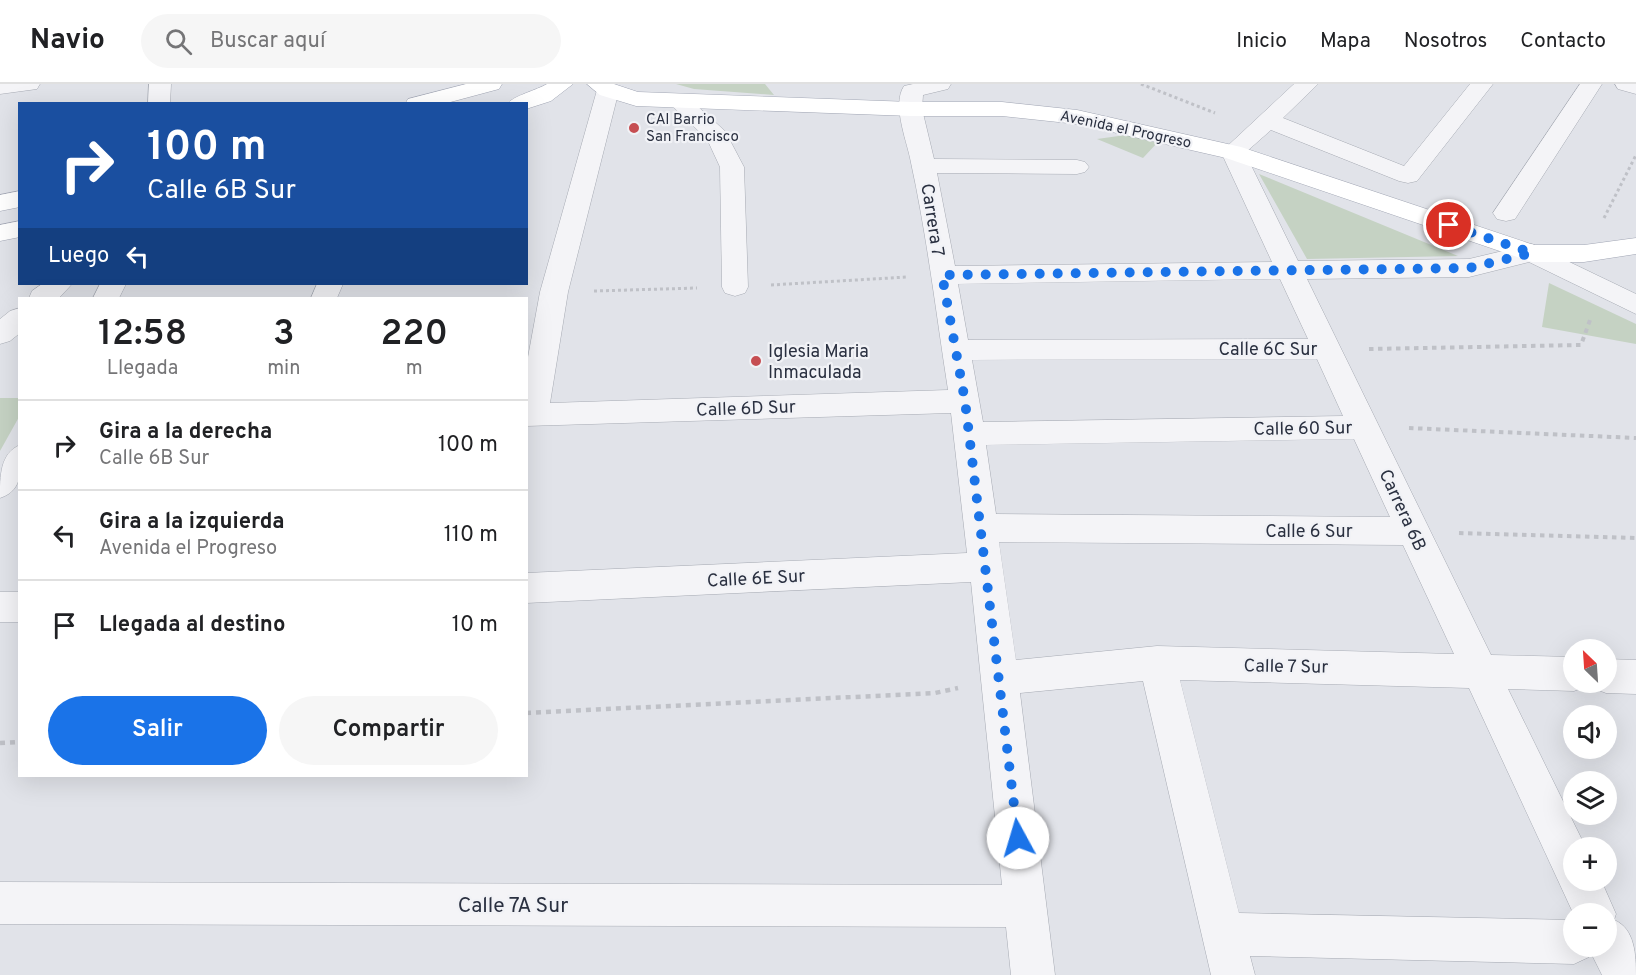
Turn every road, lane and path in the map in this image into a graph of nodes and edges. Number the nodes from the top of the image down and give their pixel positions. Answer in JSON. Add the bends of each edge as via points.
{"nodes":[{"id":1,"x":29,"y":84,"type":"edge"},
{"id":2,"x":160,"y":84,"type":"edge"},
{"id":3,"x":490,"y":84,"type":"edge"},
{"id":4,"x":562,"y":84,"type":"edge"},
{"id":5,"x":940,"y":84,"type":"edge"},
{"id":6,"x":1141,"y":84,"type":"edge"},
{"id":7,"x":1307,"y":84,"type":"edge"},
{"id":8,"x":1482,"y":84,"type":"edge"},
{"id":9,"x":1591,"y":84,"type":"edge"},
{"id":10,"x":1626,"y":84,"type":"edge"},
{"id":11,"x":0,"y":87,"type":"edge"},
{"id":12,"x":603,"y":87,"type":"edge"},
{"id":13,"x":1636,"y":87,"type":"edge"},
{"id":14,"x":678,"y":101,"type":"junction"},
{"id":15,"x":159,"y":102,"type":"edge"},
{"id":16,"x":423,"y":102,"type":"edge"},
{"id":17,"x":524,"y":102,"type":"edge"},
{"id":18,"x":911,"y":109,"type":"junction"},
{"id":19,"x":1264,"y":125,"type":"junction"},
{"id":20,"x":1233,"y":152,"type":"junction"},
{"id":21,"x":1636,"y":155,"type":"edge"},
{"id":22,"x":924,"y":166,"type":"junction"},
{"id":23,"x":1077,"y":167,"type":"dead end"},
{"id":24,"x":18,"y":199,"type":"edge"},
{"id":25,"x":0,"y":203,"type":"edge"},
{"id":26,"x":1506,"y":213,"type":"dead end"},
{"id":27,"x":1602,"y":223,"type":"dead end"},
{"id":28,"x":18,"y":229,"type":"edge"},
{"id":29,"x":0,"y":233,"type":"edge"},
{"id":30,"x":1636,"y":246,"type":"edge"},
{"id":31,"x":1532,"y":253,"type":"junction"},
{"id":32,"x":1288,"y":269,"type":"junction"},
{"id":33,"x":942,"y":275,"type":"junction"},
{"id":34,"x":58,"y":285,"type":"edge"},
{"id":35,"x":735,"y":287,"type":"dead end"},
{"id":36,"x":43,"y":297,"type":"edge"},
{"id":37,"x":1636,"y":305,"type":"edge"},
{"id":38,"x":18,"y":320,"type":"edge"},
{"id":39,"x":0,"y":334,"type":"edge"},
{"id":40,"x":1581,"y":345,"type":"dead end"},
{"id":41,"x":1327,"y":349,"type":"junction"},
{"id":42,"x":956,"y":350,"type":"junction"},
{"id":43,"x":965,"y":401,"type":"junction"},
{"id":44,"x":530,"y":415,"type":"edge"},
{"id":45,"x":1364,"y":427,"type":"junction"},
{"id":46,"x":969,"y":434,"type":"junction"},
{"id":47,"x":1636,"y":438,"type":"edge"},
{"id":48,"x":18,"y":460,"type":"edge"},
{"id":49,"x":0,"y":484,"type":"edge"},
{"id":50,"x":982,"y":528,"type":"junction"},
{"id":51,"x":1413,"y":531,"type":"junction"},
{"id":52,"x":1636,"y":538,"type":"edge"},
{"id":53,"x":986,"y":567,"type":"junction"},
{"id":54,"x":528,"y":588,"type":"edge"},
{"id":55,"x":18,"y":607,"type":"edge"},
{"id":56,"x":0,"y":608,"type":"edge"},
{"id":57,"x":1157,"y":663,"type":"junction"},
{"id":58,"x":1480,"y":671,"type":"junction"},
{"id":59,"x":1563,"y":674,"type":"edge"},
{"id":60,"x":1617,"y":676,"type":"edge"},
{"id":61,"x":1636,"y":677,"type":"edge"},
{"id":62,"x":1000,"y":678,"type":"junction"},
{"id":63,"x":528,"y":714,"type":"edge"},
{"id":64,"x":18,"y":742,"type":"edge"},
{"id":65,"x":0,"y":743,"type":"edge"},
{"id":66,"x":1563,"y":845,"type":"edge"},
{"id":67,"x":0,"y":903,"type":"edge"},
{"id":68,"x":1026,"y":906,"type":"junction"},
{"id":69,"x":1224,"y":934,"type":"junction"},
{"id":70,"x":1563,"y":941,"type":"edge"},
{"id":71,"x":1033,"y":975,"type":"edge"},
{"id":72,"x":1233,"y":975,"type":"edge"}],
"edges":[{"from":1,"to":11,"type":"street"},
{"from":2,"to":15,"type":"street"},
{"from":3,"to":16,"type":"main road"},
{"from":4,"to":17,"type":"main road"},
{"from":5,"to":18,"type":"street","via":[[912,91]]},
{"from":6,"to":19,"type":"path"},
{"from":7,"to":19,"type":"street"},
{"from":8,"to":19,"type":"street","via":[[1408,176]]},
{"from":9,"to":26,"type":"street"},
{"from":10,"to":13,"type":"street"},
{"from":12,"to":14,"type":"main road","name":"Avenida el Progreso","via":[[636,99]]},
{"from":12,"to":44,"type":"street","via":[[554,292]]},
{"from":14,"to":18,"type":"main road","name":"Avenida el Progreso"},
{"from":14,"to":35,"type":"street","via":[[717,136],[732,167]]},
{"from":18,"to":20,"type":"main road","name":"Avenida el Progreso","via":[[1002,109],[1077,117]]},
{"from":18,"to":22,"type":"street","name":"Carrera 7"},
{"from":19,"to":20,"type":"street"},
{"from":20,"to":31,"type":"main road","name":"Avenida el Progreso"},
{"from":20,"to":32,"type":"street","name":"Carrera 6B"},
{"from":21,"to":27,"type":"path"},
{"from":22,"to":23,"type":"street"},
{"from":22,"to":33,"type":"street","name":"Carrera 7"},
{"from":24,"to":25,"type":"main road"},
{"from":28,"to":29,"type":"main road"},
{"from":30,"to":31,"type":"main road","name":"Avenida el Progreso","via":[[1569,255]]},
{"from":31,"to":32,"type":"street","via":[[1469,268]]},
{"from":31,"to":37,"type":"street","name":"Avenida el Progreso"},
{"from":32,"to":33,"type":"street"},
{"from":32,"to":41,"type":"street","name":"Carrera 6B"},
{"from":33,"to":42,"type":"street","name":"Carrera 7"},
{"from":34,"to":36,"type":"street"},
{"from":38,"to":39,"type":"street"},
{"from":40,"to":41,"type":"path","name":"Calle 6C Sur"},
{"from":41,"to":42,"type":"street","name":"Calle 6C Sur"},
{"from":41,"to":45,"type":"street","name":"Carrera 6B"},
{"from":42,"to":43,"type":"street","name":"Carrera 7"},
{"from":43,"to":44,"type":"street","name":"Calle 6D Sur"},
{"from":43,"to":46,"type":"street","name":"Carrera 7"},
{"from":45,"to":46,"type":"street","name":"Calle 60 Sur"},
{"from":45,"to":47,"type":"path","name":"Calle 60 Sur"},
{"from":45,"to":51,"type":"street","name":"Carrera 6B"},
{"from":46,"to":50,"type":"street","name":"Carrera 7"},
{"from":48,"to":49,"type":"street"},
{"from":50,"to":51,"type":"street","name":"Calle 6 Sur"},
{"from":50,"to":53,"type":"street","name":"Carrera 7"},
{"from":51,"to":52,"type":"path"},
{"from":51,"to":58,"type":"street","name":"Carrera 6B"},
{"from":53,"to":54,"type":"street","name":"Calle 6E Sur"},
{"from":53,"to":62,"type":"street","name":"Carrera 7"},
{"from":55,"to":56,"type":"street"},
{"from":57,"to":58,"type":"street","name":"Calle 7 Sur"},
{"from":57,"to":62,"type":"street","name":"Calle 7 Sur"},
{"from":57,"to":69,"type":"street"},
{"from":58,"to":59,"type":"street","name":"Calle 7 Sur"},
{"from":58,"to":66,"type":"street","name":"Carrera 6B"},
{"from":60,"to":61,"type":"street"},
{"from":62,"to":63,"type":"path","via":[[935,693]]},
{"from":62,"to":68,"type":"street","name":"Carrera 7"},
{"from":64,"to":65,"type":"path"},
{"from":67,"to":68,"type":"street","name":"Calle 7A Sur"},
{"from":68,"to":71,"type":"street","name":"Carrera 7"},
{"from":69,"to":70,"type":"street"},
{"from":69,"to":72,"type":"street"}]}
